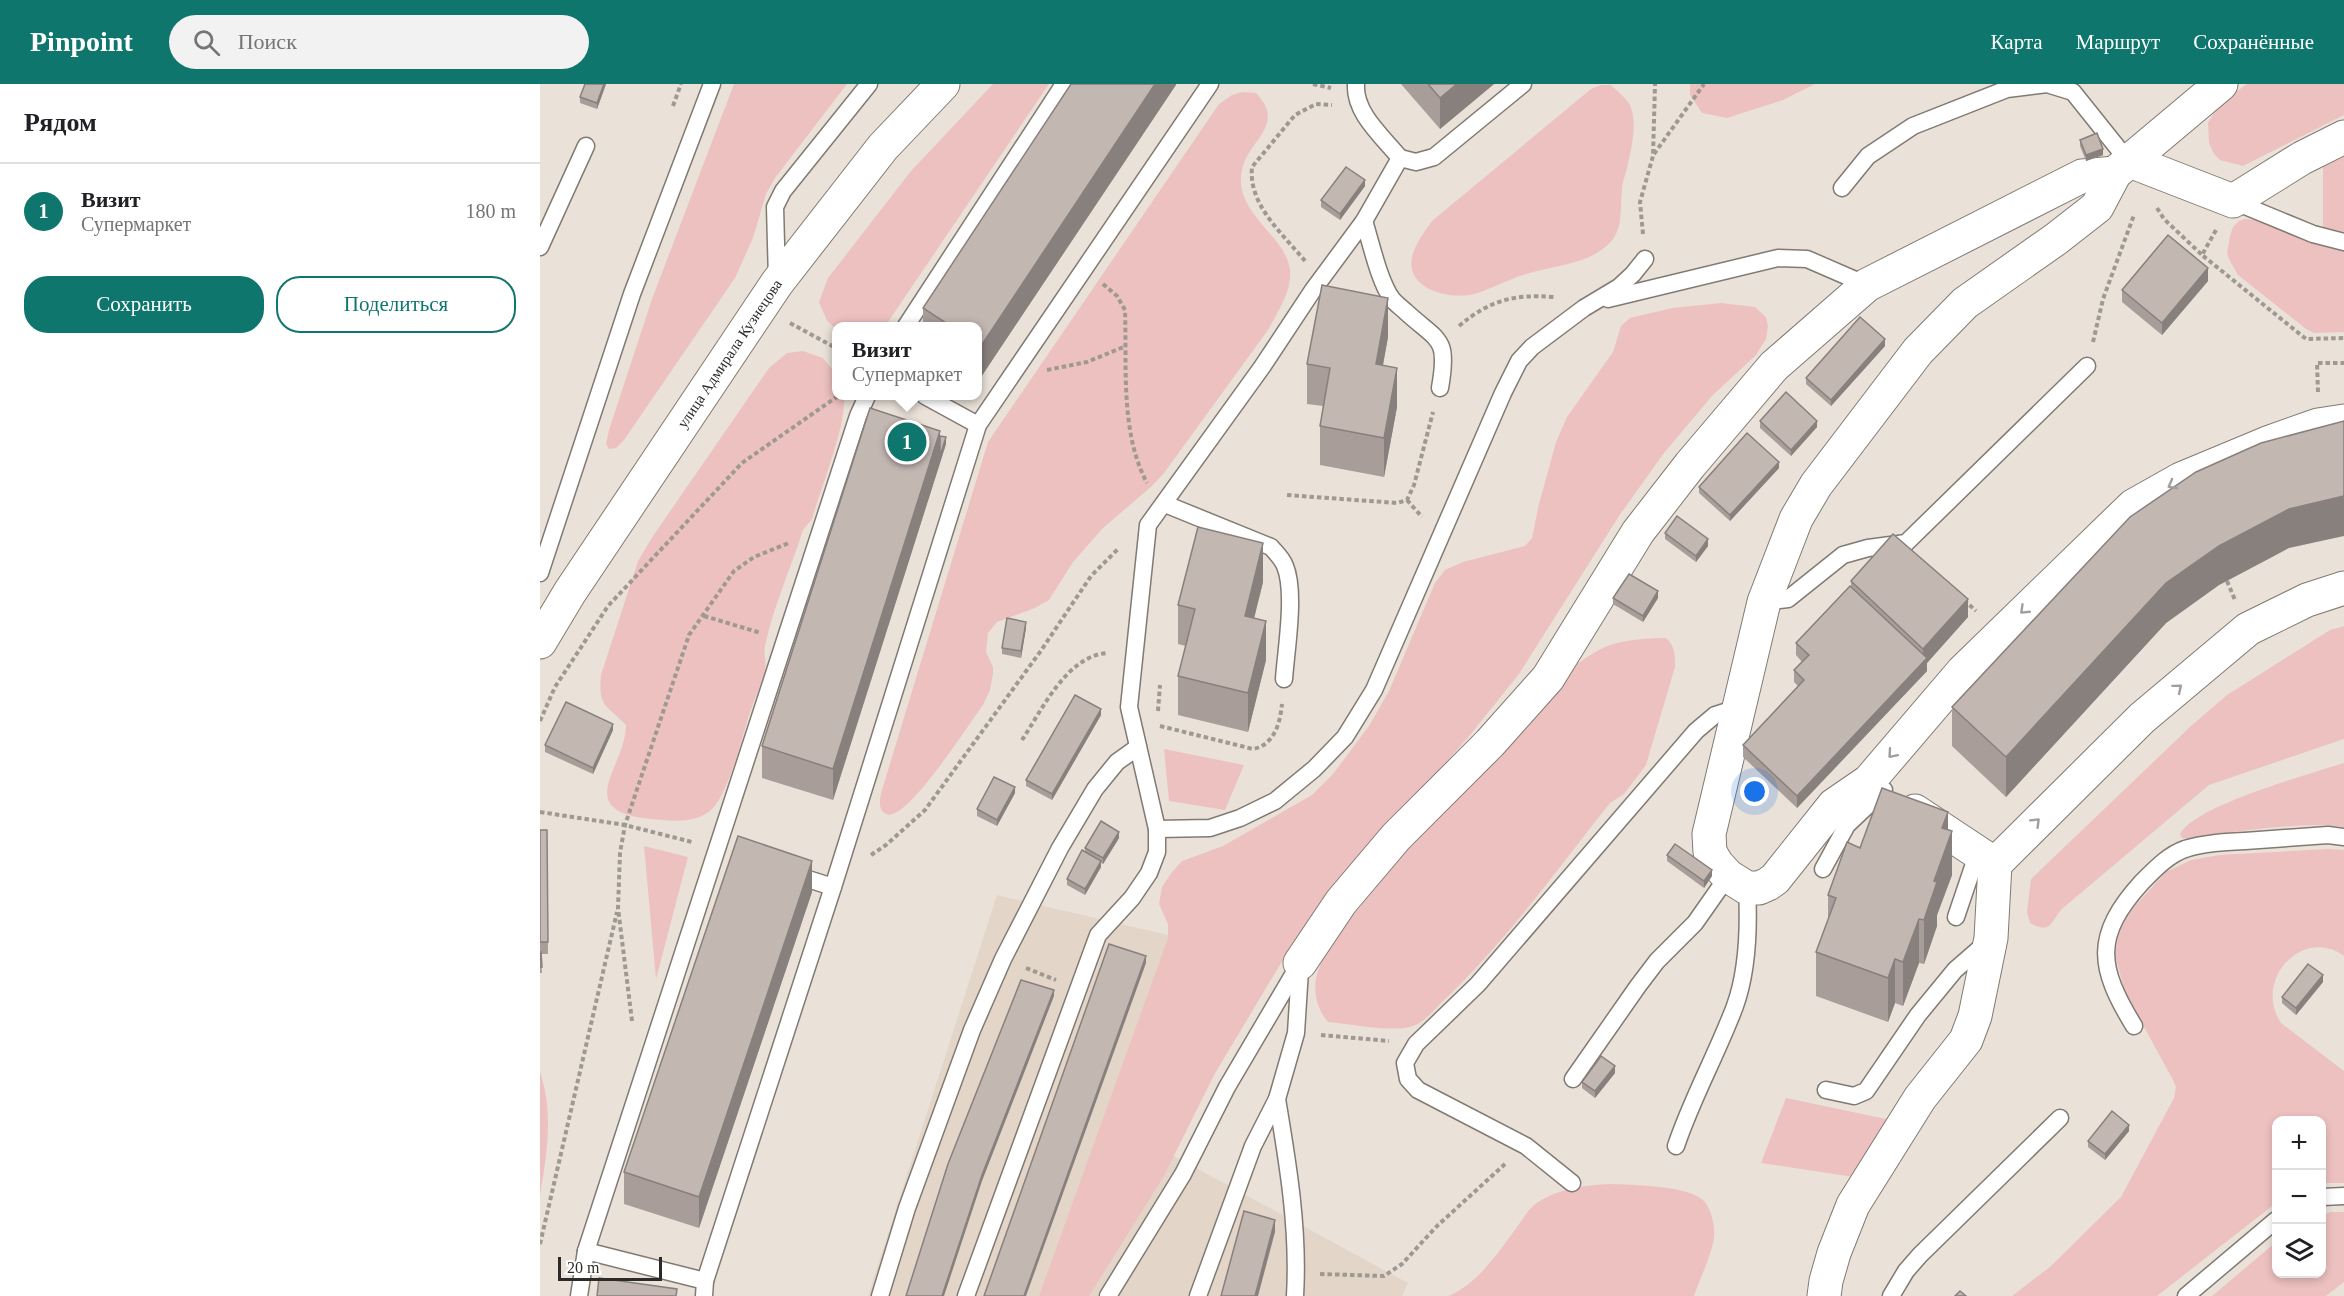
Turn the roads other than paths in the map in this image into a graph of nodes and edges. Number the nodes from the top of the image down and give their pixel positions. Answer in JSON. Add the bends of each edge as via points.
{"nodes":[{"id":1,"x":712,"y":84,"type":"edge"},
{"id":2,"x":869,"y":84,"type":"edge"},
{"id":3,"x":944,"y":84,"type":"edge"},
{"id":4,"x":1064,"y":84,"type":"edge"},
{"id":5,"x":1210,"y":84,"type":"edge"},
{"id":6,"x":1356,"y":84,"type":"edge"},
{"id":7,"x":1522,"y":84,"type":"edge"},
{"id":8,"x":2222,"y":84,"type":"edge"},
{"id":9,"x":2344,"y":137,"type":"edge"},
{"id":10,"x":586,"y":146,"type":"dead end"},
{"id":11,"x":1400,"y":158,"type":"junction"},
{"id":12,"x":2122,"y":167,"type":"junction"},
{"id":13,"x":1842,"y":188,"type":"dead end"},
{"id":14,"x":2233,"y":201,"type":"junction"},
{"id":15,"x":1364,"y":221,"type":"junction"},
{"id":16,"x":2344,"y":242,"type":"edge"},
{"id":17,"x":540,"y":247,"type":"edge"},
{"id":18,"x":1645,"y":259,"type":"road end"},
{"id":19,"x":1867,"y":285,"type":"junction"},
{"id":20,"x":769,"y":295,"type":"junction"},
{"id":21,"x":1596,"y":302,"type":"junction"},
{"id":22,"x":909,"y":322,"type":"edge"},
{"id":23,"x":2087,"y":366,"type":"road end"},
{"id":24,"x":1440,"y":388,"type":"dead end"},
{"id":25,"x":866,"y":400,"type":"edge"},
{"id":26,"x":932,"y":400,"type":"edge"},
{"id":27,"x":2344,"y":421,"type":"edge"},
{"id":28,"x":978,"y":425,"type":"junction"},
{"id":29,"x":1165,"y":504,"type":"junction"},
{"id":30,"x":540,"y":573,"type":"edge"},
{"id":31,"x":2344,"y":588,"type":"edge"},
{"id":32,"x":1764,"y":602,"type":"junction"},
{"id":33,"x":540,"y":642,"type":"edge"},
{"id":34,"x":1284,"y":679,"type":"dead end"},
{"id":35,"x":1740,"y":707,"type":"junction"},
{"id":36,"x":1138,"y":747,"type":"junction"},
{"id":37,"x":1876,"y":786,"type":"junction"},
{"id":38,"x":1157,"y":829,"type":"junction"},
{"id":39,"x":2344,"y":837,"type":"edge"},
{"id":40,"x":1987,"y":858,"type":"junction"},
{"id":41,"x":1823,"y":869,"type":"dead end"},
{"id":42,"x":780,"y":870,"type":"edge"},
{"id":43,"x":1738,"y":882,"type":"junction"},
{"id":44,"x":833,"y":886,"type":"junction"},
{"id":45,"x":1956,"y":917,"type":"dead end"},
{"id":46,"x":1991,"y":938,"type":"junction"},
{"id":47,"x":1300,"y":963,"type":"junction"},
{"id":48,"x":2134,"y":1026,"type":"dead end"},
{"id":49,"x":1573,"y":1079,"type":"dead end"},
{"id":50,"x":1826,"y":1090,"type":"dead end"},
{"id":51,"x":1277,"y":1099,"type":"junction"},
{"id":52,"x":2060,"y":1118,"type":"dead end"},
{"id":53,"x":1676,"y":1146,"type":"dead end"},
{"id":54,"x":1572,"y":1183,"type":"dead end"},
{"id":55,"x":2344,"y":1196,"type":"edge"},
{"id":56,"x":2326,"y":1197,"type":"edge"},
{"id":57,"x":2272,"y":1224,"type":"edge"},
{"id":58,"x":586,"y":1251,"type":"junction"},
{"id":59,"x":704,"y":1289,"type":"edge"},
{"id":60,"x":579,"y":1296,"type":"edge"},
{"id":61,"x":880,"y":1296,"type":"edge"},
{"id":62,"x":966,"y":1296,"type":"edge"},
{"id":63,"x":1108,"y":1296,"type":"edge"},
{"id":64,"x":1198,"y":1296,"type":"edge"},
{"id":65,"x":1295,"y":1296,"type":"edge"},
{"id":66,"x":1824,"y":1296,"type":"edge"},
{"id":67,"x":1891,"y":1296,"type":"edge"},
{"id":68,"x":2186,"y":1296,"type":"edge"}],
"edges":[{"from":1,"to":30,"type":"lane","via":[[632,294]]},
{"from":2,"to":20,"type":"lane","via":[[783,191],[775,207]]},
{"from":3,"to":20,"type":"street","name":"улица Адмирала Кузнецова","via":[[883,147]]},
{"from":4,"to":22,"type":"lane"},
{"from":5,"to":28,"type":"lane"},
{"from":6,"to":11,"type":"lane","via":[[1359,106]]},
{"from":7,"to":11,"type":"lane","via":[[1434,157],[1416,162]]},
{"from":8,"to":12,"type":"street"},
{"from":9,"to":14,"type":"street"},
{"from":10,"to":17,"type":"lane"},
{"from":11,"to":15,"type":"lane"},
{"from":12,"to":13,"type":"lane","via":[[2121,152],[2073,92],[2047,84],[2007,89],[1913,126],[1868,156]]},
{"from":12,"to":14,"type":"street"},
{"from":12,"to":19,"type":"street","via":[[2082,176]]},
{"from":12,"to":32,"type":"street","via":[[2097,207],[1965,303],[1918,351],[1816,485],[1796,519]]},
{"from":14,"to":16,"type":"lane","via":[[2313,234]]},
{"from":15,"to":24,"type":"lane","via":[[1392,299],[1439,341],[1444,362]]},
{"from":15,"to":29,"type":"lane"},
{"from":18,"to":21,"type":"lane","via":[[1634,274]]},
{"from":19,"to":21,"type":"lane","via":[[1807,259],[1778,258]]},
{"from":19,"to":47,"type":"street","via":[[1774,366],[1736,409],[1638,532],[1548,678],[1396,837],[1341,902]]},
{"from":20,"to":33,"type":"street","name":"улица Адмирала Кузнецова"},
{"from":21,"to":38,"type":"lane","via":[[1532,347],[1519,361],[1374,690],[1346,737],[1275,801],[1249,814],[1210,828]]},
{"from":23,"to":32,"type":"lane","via":[[1905,543],[1843,555],[1788,599]]},
{"from":25,"to":58,"type":"lane","via":[[785,641],[722,852]]},
{"from":26,"to":28,"type":"lane"},
{"from":27,"to":37,"type":"street","one_way":true,"via":[[2318,425],[2270,442],[2181,479],[2133,506],[1963,671]]},
{"from":28,"to":44,"type":"lane"},
{"from":29,"to":34,"type":"lane","via":[[1271,547],[1280,556],[1290,599]]},
{"from":29,"to":36,"type":"lane","via":[[1149,525],[1129,707]]},
{"from":40,"to":31,"type":"street","one_way":true,"via":[[2142,718],[2248,629],[2307,600]]},
{"from":32,"to":35,"type":"street"},
{"from":35,"to":43,"type":"street","via":[[1709,834],[1710,852],[1717,864]]},
{"from":35,"to":54,"type":"lane","via":[[1715,715],[1695,731],[1478,984],[1416,1044],[1405,1063],[1408,1079],[1418,1090],[1526,1146]]},
{"from":36,"to":38,"type":"lane"},
{"from":36,"to":61,"type":"lane","via":[[1118,762],[1095,789],[1060,848],[1004,959],[972,1030]]},
{"from":37,"to":40,"type":"street"},
{"from":37,"to":41,"type":"lane","via":[[1847,825]]},
{"from":37,"to":43,"type":"street","via":[[1834,805],[1775,879],[1759,888]]},
{"from":38,"to":62,"type":"lane","via":[[1157,852],[1149,873],[1098,935]]},
{"from":39,"to":48,"type":"lane","via":[[2217,843],[2185,849],[2160,864],[2125,901],[2112,924],[2105,956],[2115,995]]},
{"from":40,"to":45,"type":"lane"},
{"from":40,"to":46,"type":"street"},
{"from":42,"to":44,"type":"lane"},
{"from":43,"to":49,"type":"lane","via":[[1657,961]]},
{"from":43,"to":53,"type":"lane","via":[[1746,954],[1735,1005]]},
{"from":44,"to":59,"type":"lane"},
{"from":46,"to":50,"type":"lane","via":[[1954,969],[1866,1091],[1854,1096]]},
{"from":46,"to":66,"type":"street","via":[[1975,1016],[1966,1040],[1920,1098],[1853,1205],[1834,1253]]},
{"from":47,"to":51,"type":"lane","via":[[1296,1033]]},
{"from":47,"to":63,"type":"lane","via":[[1227,1087],[1183,1174]]},
{"from":51,"to":64,"type":"lane","via":[[1253,1146]]},
{"from":51,"to":65,"type":"lane","via":[[1291,1178]]},
{"from":52,"to":67,"type":"lane","via":[[1920,1255],[1905,1271]]},
{"from":55,"to":56,"type":"lane"},
{"from":57,"to":68,"type":"lane"},
{"from":58,"to":59,"type":"lane"},
{"from":58,"to":60,"type":"lane"}]}
